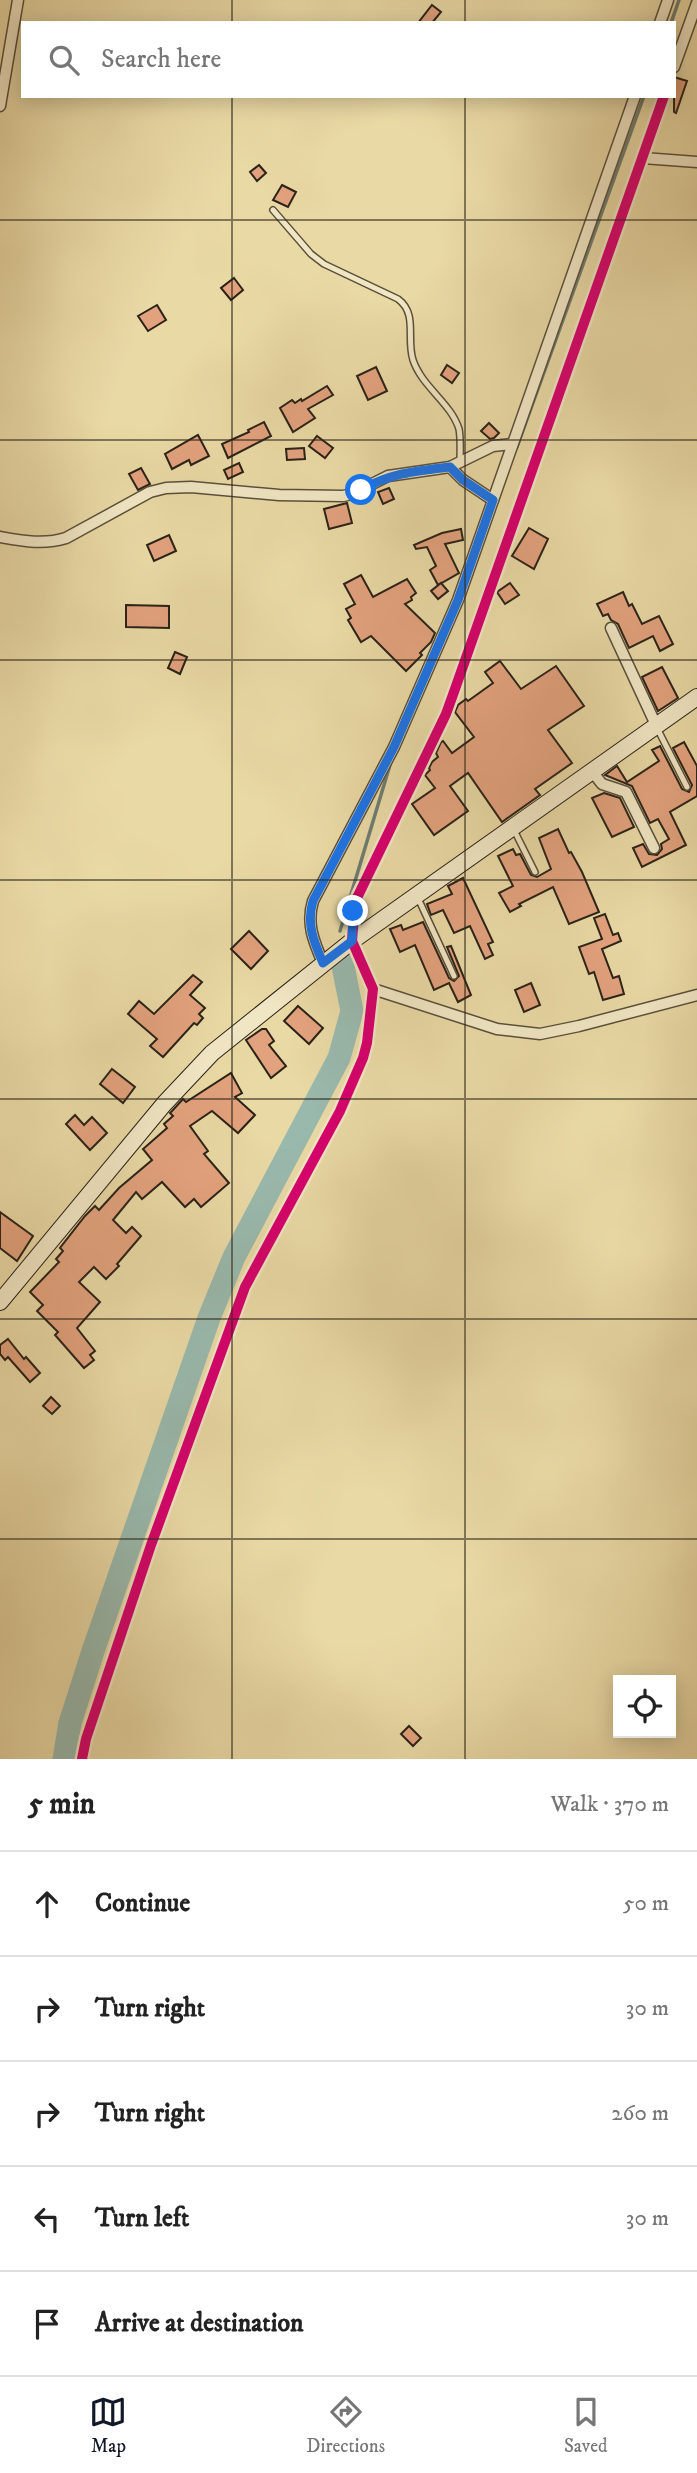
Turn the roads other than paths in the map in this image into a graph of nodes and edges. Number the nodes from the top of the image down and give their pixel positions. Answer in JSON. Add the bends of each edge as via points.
{"nodes":[{"id":1,"x":18,"y":0,"type":"edge"},
{"id":2,"x":668,"y":0,"type":"edge"},
{"id":3,"x":697,"y":3,"type":"edge"},
{"id":4,"x":661,"y":21,"type":"edge"},
{"id":5,"x":676,"y":61,"type":"edge"},
{"id":6,"x":634,"y":98,"type":"edge"},
{"id":7,"x":663,"y":98,"type":"edge"},
{"id":8,"x":0,"y":106,"type":"edge"},
{"id":9,"x":643,"y":159,"type":"junction"},
{"id":10,"x":697,"y":162,"type":"edge"},
{"id":11,"x":273,"y":210,"type":"dead end"},
{"id":12,"x":512,"y":444,"type":"junction"},
{"id":13,"x":455,"y":465,"type":"junction"},
{"id":14,"x":493,"y":500,"type":"junction"},
{"id":15,"x":0,"y":537,"type":"edge"},
{"id":16,"x":611,"y":628,"type":"dead end"},
{"id":17,"x":697,"y":696,"type":"edge"},
{"id":18,"x":656,"y":725,"type":"junction"},
{"id":19,"x":591,"y":770,"type":"junction"},
{"id":20,"x":687,"y":787,"type":"dead end"},
{"id":21,"x":513,"y":828,"type":"junction"},
{"id":22,"x":654,"y":848,"type":"dead end"},
{"id":23,"x":535,"y":872,"type":"dead end"},
{"id":24,"x":416,"y":895,"type":"junction"},
{"id":25,"x":352,"y":941,"type":"junction"},
{"id":26,"x":323,"y":963,"type":"junction"},
{"id":27,"x":454,"y":976,"type":"dead end"},
{"id":28,"x":373,"y":989,"type":"junction"},
{"id":29,"x":697,"y":995,"type":"edge"},
{"id":30,"x":0,"y":1302,"type":"edge"},
{"id":31,"x":82,"y":1759,"type":"edge"}],
"edges":[{"from":1,"to":8,"type":"street"},
{"from":2,"to":4,"type":"street"},
{"from":3,"to":5,"type":"street"},
{"from":6,"to":12,"type":"street"},
{"from":7,"to":9,"type":"street"},
{"from":9,"to":10,"type":"street"},
{"from":9,"to":25,"type":"street","via":[[455,689],[355,902]]},
{"from":11,"to":13,"type":"lane","via":[[317,260],[406,305],[413,362],[460,432]]},
{"from":12,"to":13,"type":"street","via":[[493,446]]},
{"from":12,"to":14,"type":"street"},
{"from":13,"to":14,"type":"street","via":[[463,480]]},
{"from":13,"to":15,"type":"street","via":[[396,474],[343,496],[166,488],[54,542]]},
{"from":14,"to":26,"type":"street","via":[[458,600],[394,747],[313,901],[311,930]]},
{"from":16,"to":18,"type":"street"},
{"from":17,"to":18,"type":"street"},
{"from":18,"to":19,"type":"street"},
{"from":18,"to":20,"type":"lane"},
{"from":19,"to":21,"type":"street"},
{"from":19,"to":22,"type":"street","via":[[602,785],[626,792]]},
{"from":21,"to":23,"type":"lane"},
{"from":21,"to":24,"type":"street"},
{"from":24,"to":25,"type":"street"},
{"from":24,"to":27,"type":"lane"},
{"from":25,"to":26,"type":"street"},
{"from":25,"to":28,"type":"street"},
{"from":26,"to":30,"type":"street","via":[[189,1075]]},
{"from":28,"to":29,"type":"street","via":[[497,1029],[540,1034]]},
{"from":28,"to":31,"type":"street","via":[[367,1043],[348,1094],[234,1312],[151,1545]]}]}
